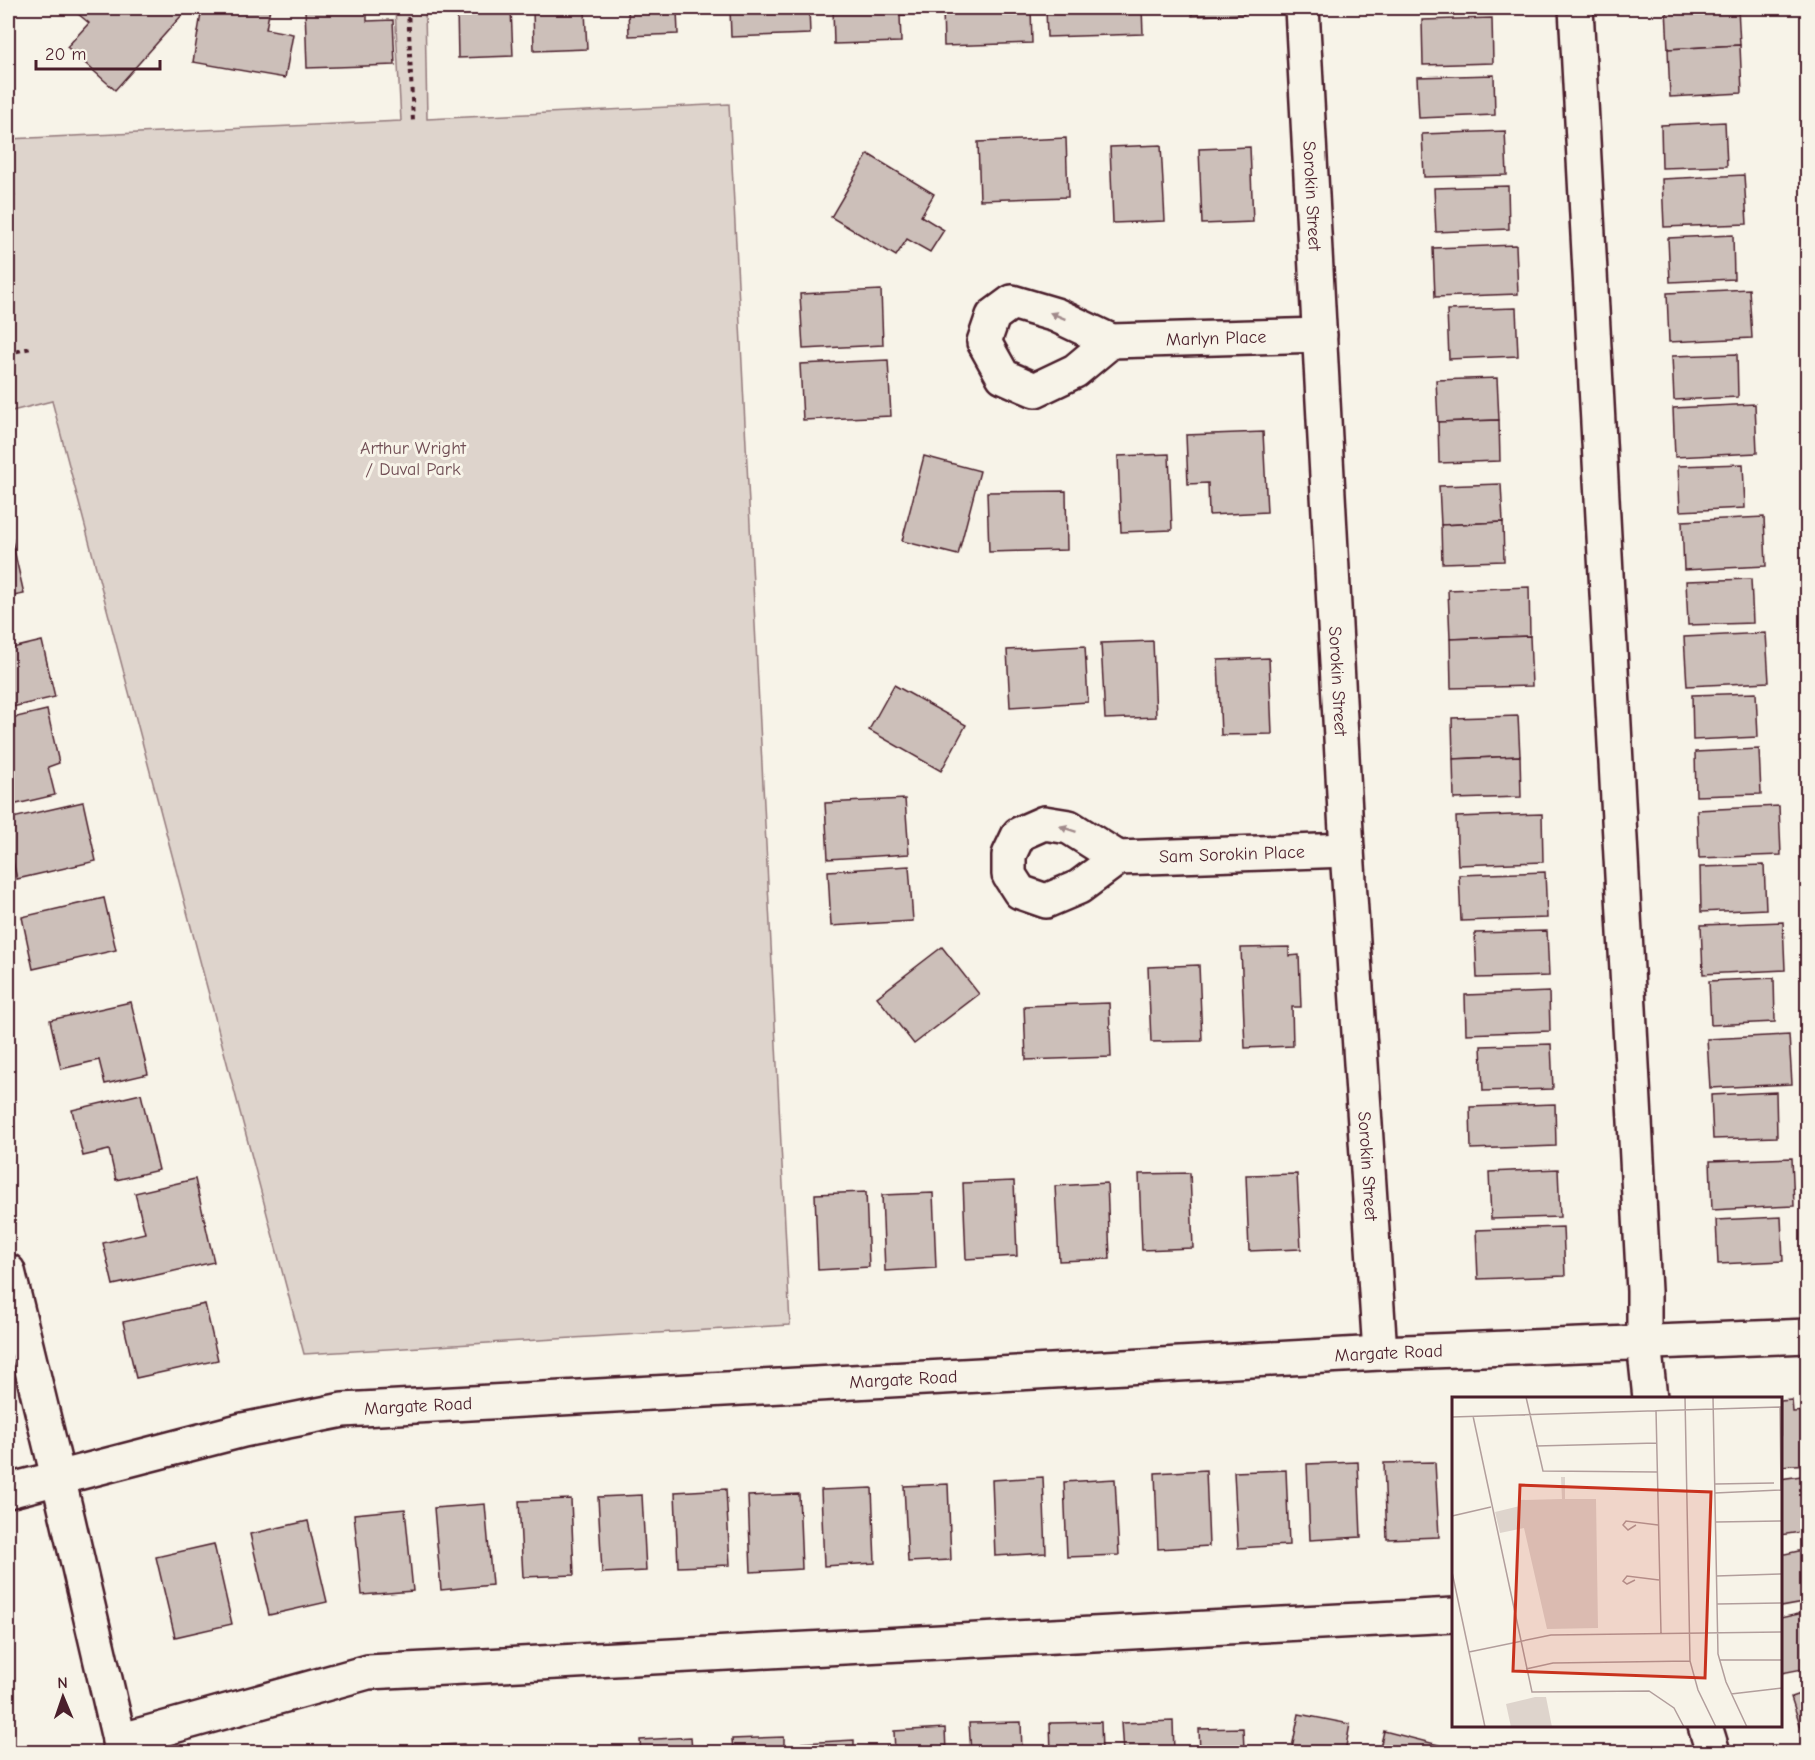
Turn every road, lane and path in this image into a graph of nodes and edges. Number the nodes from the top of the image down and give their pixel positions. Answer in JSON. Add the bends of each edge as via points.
{"nodes":[{"id":1,"x":408,"y":8,"type":"edge"},
{"id":2,"x":1302,"y":8,"type":"edge"},
{"id":3,"x":1576,"y":8,"type":"edge"},
{"id":4,"x":413,"y":122,"type":"dead end"},
{"id":5,"x":1320,"y":335,"type":"junction"},
{"id":6,"x":1111,"y":341,"type":"dead end"},
{"id":7,"x":31,"y":348,"type":"dead end"},
{"id":8,"x":8,"y":350,"type":"edge"},
{"id":9,"x":1347,"y":850,"type":"junction"},
{"id":10,"x":1118,"y":858,"type":"dead end"},
{"id":11,"x":8,"y":1271,"type":"edge"},
{"id":12,"x":1808,"y":1336,"type":"edge"},
{"id":13,"x":1644,"y":1342,"type":"junction"},
{"id":14,"x":1380,"y":1353,"type":"junction"},
{"id":15,"x":1650,"y":1397,"type":"edge"},
{"id":16,"x":58,"y":1477,"type":"junction"},
{"id":17,"x":8,"y":1491,"type":"edge"},
{"id":18,"x":1452,"y":1615,"type":"edge"},
{"id":19,"x":1707,"y":1727,"type":"edge"},
{"id":20,"x":120,"y":1747,"type":"edge"},
{"id":21,"x":1713,"y":1752,"type":"edge"}],
"edges":[{"from":1,"to":4,"type":"path"},
{"from":2,"to":5,"type":"street","name":"Sorokin Street"},
{"from":3,"to":13,"type":"street"},
{"from":5,"to":6,"type":"street","name":"Marlyn Place"},
{"from":5,"to":9,"type":"street","name":"Sorokin Street"},
{"from":7,"to":8,"type":"path"},
{"from":9,"to":10,"type":"street","name":"Sam Sorokin Place"},
{"from":9,"to":14,"type":"street","name":"Sorokin Street"},
{"from":11,"to":16,"type":"street"},
{"from":12,"to":13,"type":"street","name":"Margate Road"},
{"from":13,"to":14,"type":"street","name":"Margate Road"},
{"from":13,"to":15,"type":"street"},
{"from":14,"to":16,"type":"street","name":"Margate Road","via":[[343,1410],[243,1430]]},
{"from":16,"to":17,"type":"street","name":"Margate Road"},
{"from":16,"to":20,"type":"street"},
{"from":18,"to":20,"type":"street","via":[[368,1672]]},
{"from":19,"to":21,"type":"street"}]}
